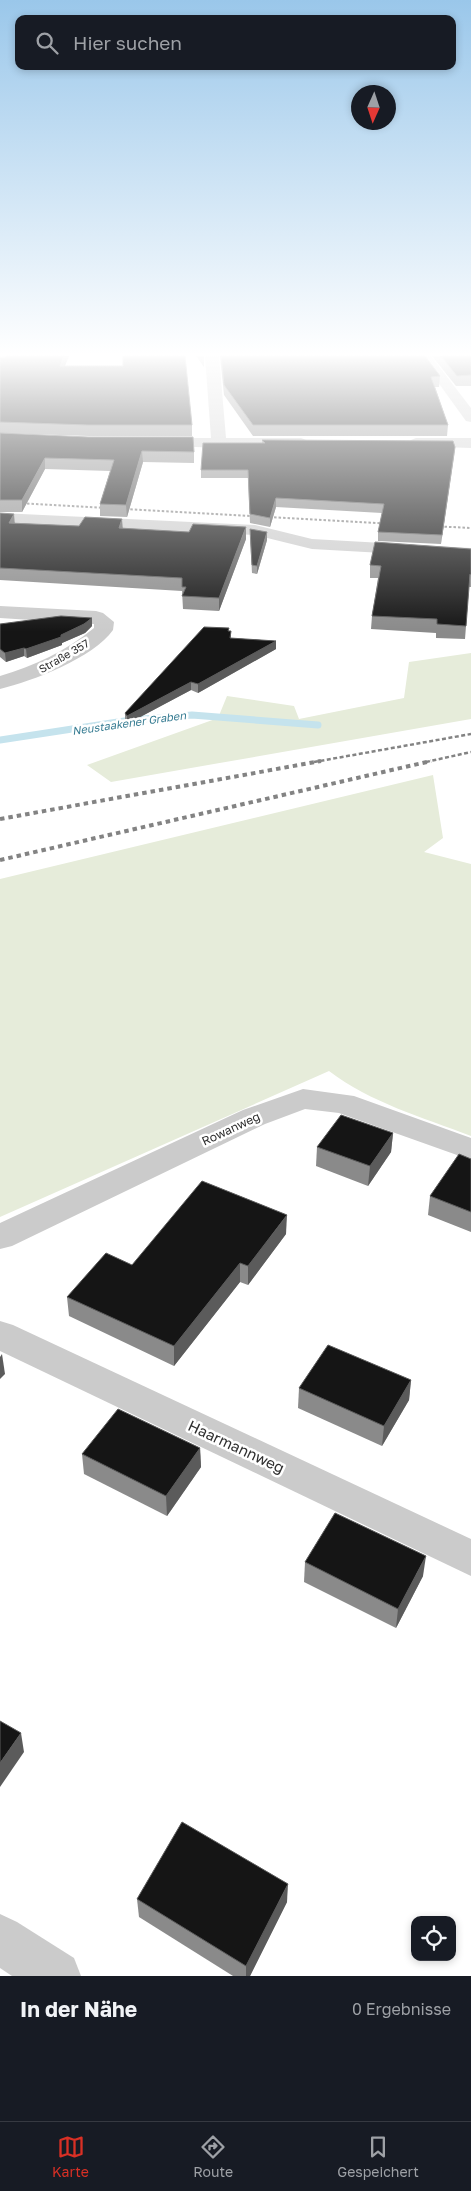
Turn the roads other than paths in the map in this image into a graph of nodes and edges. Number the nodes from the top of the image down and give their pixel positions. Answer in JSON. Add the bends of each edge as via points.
{"nodes":[{"id":1,"x":0,"y":518,"type":"edge"},
{"id":2,"x":471,"y":553,"type":"edge"},
{"id":3,"x":0,"y":612,"type":"edge"},
{"id":4,"x":0,"y":683,"type":"edge"},
{"id":5,"x":471,"y":1149,"type":"edge"},
{"id":6,"x":0,"y":1236,"type":"edge"},
{"id":7,"x":0,"y":1335,"type":"edge"},
{"id":8,"x":471,"y":1558,"type":"edge"},
{"id":9,"x":0,"y":1939,"type":"edge"},
{"id":10,"x":56,"y":1976,"type":"edge"}],
"edges":[{"from":1,"to":2,"type":"street","via":[[255,530],[312,544]]},
{"from":3,"to":4,"type":"street","name":"Straße 357","via":[[96,617],[104,622],[103,630],[85,646],[38,672]]},
{"from":5,"to":6,"type":"street","name":"Rowanweg","via":[[343,1103],[303,1099],[254,1117]]},
{"from":7,"to":8,"type":"street","name":"Haarmannweg"},
{"from":9,"to":10,"type":"street"}]}
